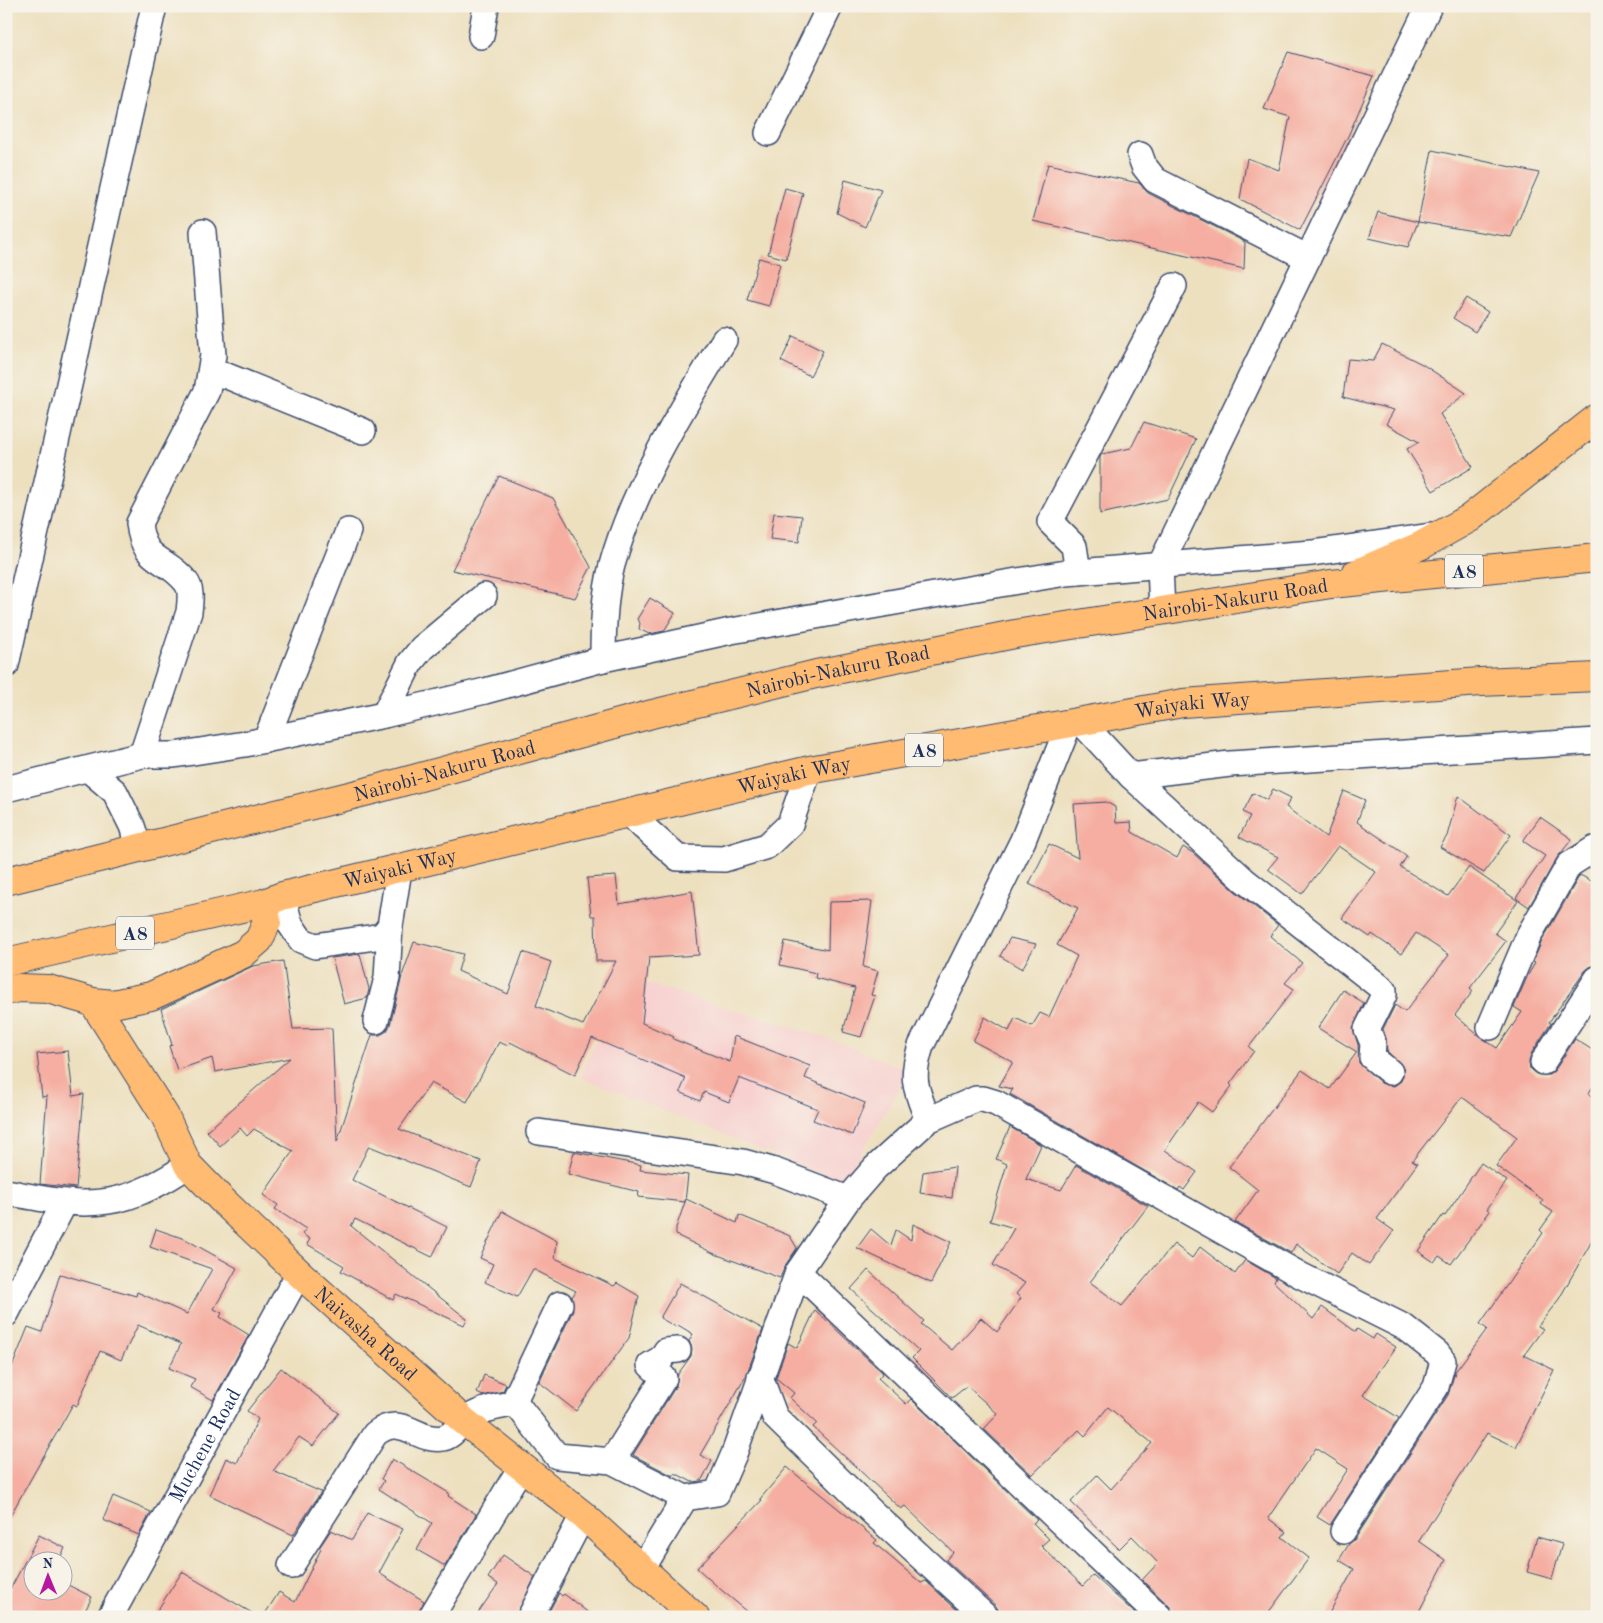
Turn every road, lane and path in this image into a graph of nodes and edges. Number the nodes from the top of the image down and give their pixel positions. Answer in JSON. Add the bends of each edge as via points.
{"nodes":[{"id":1,"x":154,"y":6,"type":"edge"},
{"id":2,"x":486,"y":6,"type":"edge"},
{"id":3,"x":830,"y":6,"type":"edge"},
{"id":4,"x":1429,"y":6,"type":"edge"},
{"id":5,"x":481,"y":36,"type":"dead end"},
{"id":6,"x":768,"y":133,"type":"dead end"},
{"id":7,"x":1140,"y":155,"type":"dead end"},
{"id":8,"x":203,"y":232,"type":"dead end"},
{"id":9,"x":1308,"y":258,"type":"junction"},
{"id":10,"x":1174,"y":286,"type":"dead end"},
{"id":11,"x":724,"y":340,"type":"dead end"},
{"id":12,"x":212,"y":373,"type":"junction"},
{"id":13,"x":1597,"y":418,"type":"edge"},
{"id":14,"x":363,"y":431,"type":"dead end"},
{"id":15,"x":348,"y":532,"type":"dead end"},
{"id":16,"x":1441,"y":534,"type":"junction"},
{"id":17,"x":1597,"y":558,"type":"edge"},
{"id":18,"x":1160,"y":566,"type":"junction"},
{"id":19,"x":1078,"y":572,"type":"junction"},
{"id":20,"x":1331,"y":584,"type":"junction"},
{"id":21,"x":484,"y":596,"type":"dead end"},
{"id":22,"x":1162,"y":611,"type":"junction"},
{"id":23,"x":603,"y":660,"type":"junction"},
{"id":24,"x":6,"y":665,"type":"edge"},
{"id":25,"x":1597,"y":677,"type":"edge"},
{"id":26,"x":384,"y":715,"type":"junction"},
{"id":27,"x":1075,"y":723,"type":"junction"},
{"id":28,"x":266,"y":740,"type":"junction"},
{"id":29,"x":1597,"y":741,"type":"edge"},
{"id":30,"x":142,"y":755,"type":"junction"},
{"id":31,"x":88,"y":769,"type":"junction"},
{"id":32,"x":808,"y":770,"type":"junction"},
{"id":33,"x":1131,"y":776,"type":"junction"},
{"id":34,"x":6,"y":789,"type":"edge"},
{"id":35,"x":629,"y":814,"type":"junction"},
{"id":36,"x":139,"y":848,"type":"junction"},
{"id":37,"x":1597,"y":849,"type":"edge"},
{"id":38,"x":399,"y":870,"type":"junction"},
{"id":39,"x":6,"y":881,"type":"edge"},
{"id":40,"x":273,"y":900,"type":"junction"},
{"id":41,"x":390,"y":926,"type":"junction"},
{"id":42,"x":6,"y":962,"type":"edge"},
{"id":43,"x":1597,"y":979,"type":"edge"},
{"id":44,"x":6,"y":991,"type":"edge"},
{"id":45,"x":93,"y":1002,"type":"junction"},
{"id":46,"x":376,"y":1021,"type":"dead end"},
{"id":47,"x":1490,"y":1026,"type":"dead end"},
{"id":48,"x":1544,"y":1062,"type":"dead end"},
{"id":49,"x":1390,"y":1072,"type":"dead end"},
{"id":50,"x":928,"y":1120,"type":"junction"},
{"id":51,"x":539,"y":1132,"type":"dead end"},
{"id":52,"x":188,"y":1164,"type":"junction"},
{"id":53,"x":6,"y":1192,"type":"edge"},
{"id":54,"x":848,"y":1200,"type":"junction"},
{"id":55,"x":65,"y":1202,"type":"junction"},
{"id":56,"x":798,"y":1272,"type":"junction"},
{"id":57,"x":299,"y":1273,"type":"junction"},
{"id":58,"x":560,"y":1304,"type":"dead end"},
{"id":59,"x":6,"y":1314,"type":"edge"},
{"id":60,"x":678,"y":1350,"type":"dead end"},
{"id":61,"x":760,"y":1377,"type":"junction"},
{"id":62,"x":514,"y":1401,"type":"junction"},
{"id":63,"x":464,"y":1421,"type":"junction"},
{"id":64,"x":612,"y":1462,"type":"junction"},
{"id":65,"x":521,"y":1467,"type":"junction"},
{"id":66,"x":685,"y":1498,"type":"junction"},
{"id":67,"x":583,"y":1515,"type":"junction"},
{"id":68,"x":1342,"y":1531,"type":"dead end"},
{"id":69,"x":291,"y":1566,"type":"dead end"},
{"id":70,"x":642,"y":1569,"type":"junction"},
{"id":71,"x":110,"y":1617,"type":"edge"},
{"id":72,"x":430,"y":1617,"type":"edge"},
{"id":73,"x":530,"y":1617,"type":"edge"},
{"id":74,"x":695,"y":1617,"type":"edge"},
{"id":75,"x":986,"y":1617,"type":"edge"},
{"id":76,"x":1160,"y":1617,"type":"edge"}],
"edges":[{"from":1,"to":24,"type":"street"},
{"from":2,"to":5,"type":"street"},
{"from":3,"to":6,"type":"street"},
{"from":4,"to":9,"type":"street"},
{"from":7,"to":9,"type":"street","via":[[1155,180]]},
{"from":8,"to":12,"type":"street"},
{"from":9,"to":18,"type":"street"},
{"from":10,"to":19,"type":"street","via":[[1050,522],[1074,546]]},
{"from":11,"to":23,"type":"street","via":[[688,400],[633,509],[612,565],[603,620]]},
{"from":12,"to":14,"type":"street","via":[[227,376]]},
{"from":12,"to":30,"type":"street","via":[[207,391],[139,523],[141,541],[148,551],[187,582],[190,595],[190,612]]},
{"from":13,"to":16,"type":"main road","via":[[1470,518]]},
{"from":15,"to":28,"type":"street"},
{"from":16,"to":18,"type":"street","via":[[1312,553]]},
{"from":16,"to":20,"type":"main road"},
{"from":17,"to":20,"type":"main road","name":"Nairobi-Nakuru Road","number":"A8"},
{"from":18,"to":19,"type":"street"},
{"from":18,"to":22,"type":"street"},
{"from":19,"to":23,"type":"street","via":[[740,629]]},
{"from":20,"to":22,"type":"main road","name":"Nairobi-Nakuru Road","number":"A8"},
{"from":21,"to":26,"type":"street","via":[[422,648],[410,663]]},
{"from":22,"to":36,"type":"main road","name":"Nairobi-Nakuru Road","number":"A8","via":[[1015,634],[816,674]]},
{"from":23,"to":26,"type":"street"},
{"from":25,"to":27,"type":"main road","name":"Waiyaki Way","number":"A8","via":[[1481,682],[1183,704]]},
{"from":26,"to":28,"type":"street"},
{"from":27,"to":32,"type":"main road","name":"Waiyaki Way","number":"A8"},
{"from":27,"to":33,"type":"street"},
{"from":27,"to":50,"type":"street","via":[[1023,840],[921,1046],[914,1085]]},
{"from":28,"to":30,"type":"street","via":[[174,754]]},
{"from":29,"to":33,"type":"street","via":[[1230,764]]},
{"from":30,"to":31,"type":"street"},
{"from":31,"to":34,"type":"street"},
{"from":31,"to":36,"type":"street","via":[[115,792]]},
{"from":32,"to":35,"type":"main road","name":"Waiyaki Way","number":"A8"},
{"from":32,"to":35,"type":"street","via":[[790,824],[767,846],[724,859],[678,858]]},
{"from":33,"to":49,"type":"street","via":[[1244,880],[1384,990],[1367,1030],[1373,1043],[1372,1058]]},
{"from":35,"to":38,"type":"main road","name":"Waiyaki Way","number":"A8"},
{"from":36,"to":39,"type":"main road","name":"Nairobi-Nakuru Road","number":"A8"},
{"from":37,"to":47,"type":"street","via":[[1569,865],[1529,935]]},
{"from":38,"to":40,"type":"main road","name":"Waiyaki Way","number":"A8"},
{"from":38,"to":41,"type":"street"},
{"from":40,"to":41,"type":"street","via":[[301,940],[315,946],[382,936]]},
{"from":40,"to":42,"type":"main road","name":"Waiyaki Way","number":"A8"},
{"from":40,"to":45,"type":"main road","via":[[259,940],[243,954],[152,996],[113,1004]]},
{"from":41,"to":46,"type":"street","via":[[387,978]]},
{"from":43,"to":48,"type":"street"},
{"from":44,"to":45,"type":"main road","via":[[48,988]]},
{"from":45,"to":52,"type":"main road","name":"Naivasha Road","via":[[165,1116]]},
{"from":50,"to":54,"type":"street","via":[[875,1168]]},
{"from":50,"to":68,"type":"street","via":[[976,1099],[996,1103],[1300,1275],[1404,1328],[1437,1353],[1442,1361],[1436,1387]]},
{"from":51,"to":54,"type":"street","via":[[743,1162]]},
{"from":52,"to":55,"type":"street","via":[[148,1187],[109,1201]]},
{"from":52,"to":57,"type":"main road","name":"Naivasha Road"},
{"from":53,"to":55,"type":"street"},
{"from":54,"to":56,"type":"street"},
{"from":55,"to":59,"type":"street"},
{"from":56,"to":61,"type":"street"},
{"from":56,"to":76,"type":"street"},
{"from":57,"to":63,"type":"main road","name":"Naivasha Road"},
{"from":57,"to":71,"type":"street","name":"Muchene Road"},
{"from":58,"to":62,"type":"street"},
{"from":60,"to":64,"type":"street","via":[[666,1351],[662,1358],[650,1365],[664,1378]]},
{"from":61,"to":66,"type":"street","via":[[717,1493]]},
{"from":61,"to":75,"type":"street","via":[[775,1418]]},
{"from":62,"to":63,"type":"street","via":[[514,1404],[496,1406]]},
{"from":62,"to":64,"type":"street","via":[[557,1456]]},
{"from":63,"to":65,"type":"main road","name":"Naivasha Road"},
{"from":63,"to":69,"type":"street","via":[[445,1438],[395,1425],[385,1426],[375,1434]]},
{"from":64,"to":66,"type":"street"},
{"from":65,"to":67,"type":"main road","name":"Naivasha Road"},
{"from":65,"to":72,"type":"street"},
{"from":66,"to":70,"type":"street"},
{"from":67,"to":70,"type":"main road","name":"Naivasha Road"},
{"from":67,"to":73,"type":"street"},
{"from":70,"to":74,"type":"main road","name":"Naivasha Road"}]}
